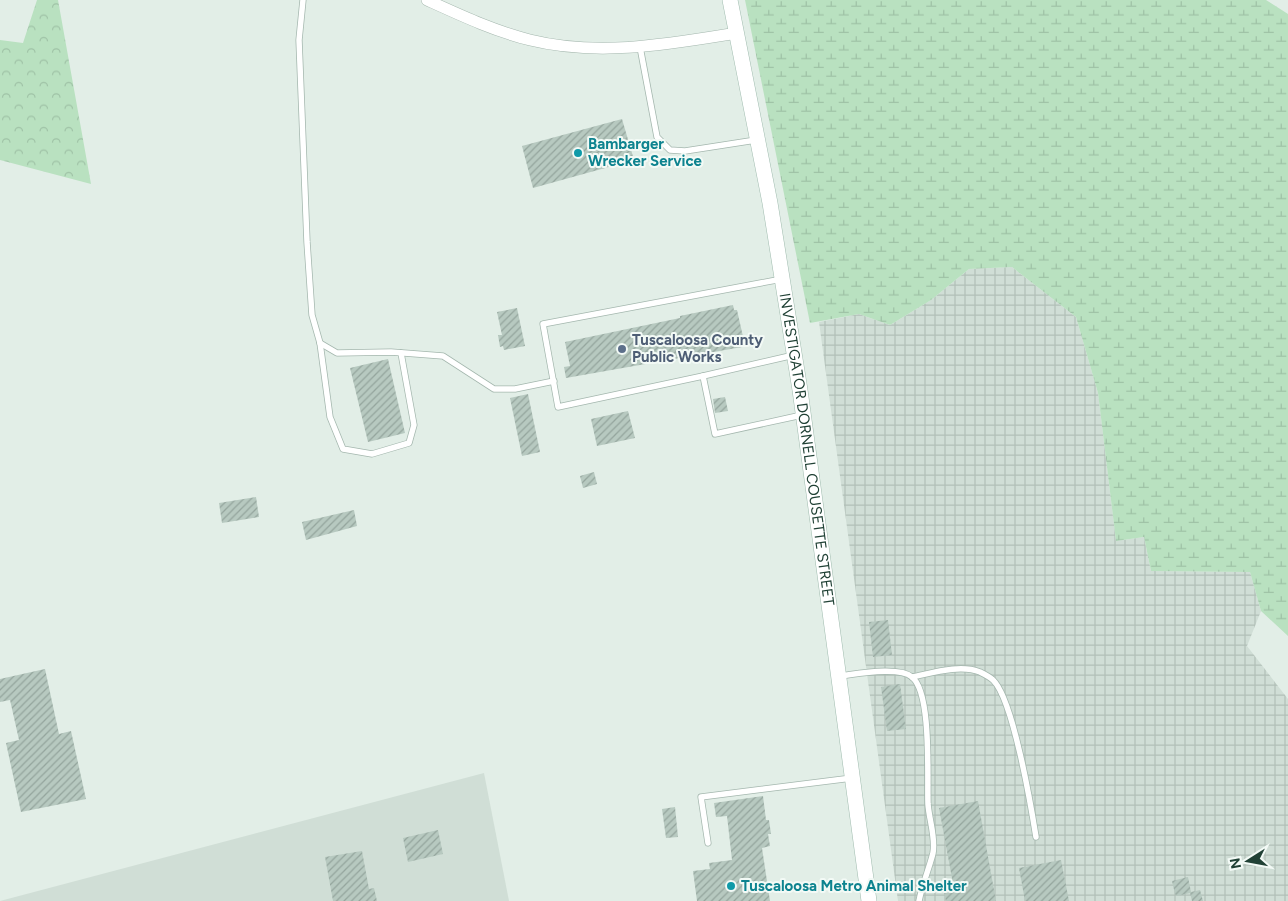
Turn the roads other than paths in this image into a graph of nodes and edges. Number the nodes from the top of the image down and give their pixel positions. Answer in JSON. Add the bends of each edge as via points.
{"nodes":[{"id":1,"x":303,"y":0,"type":"edge"},
{"id":2,"x":427,"y":0,"type":"edge"},
{"id":3,"x":730,"y":0,"type":"edge"},
{"id":4,"x":738,"y":32,"type":"junction"},
{"id":5,"x":640,"y":47,"type":"junction"},
{"id":6,"x":758,"y":140,"type":"junction"},
{"id":7,"x":782,"y":279,"type":"junction"},
{"id":8,"x":320,"y":343,"type":"junction"},
{"id":9,"x":401,"y":353,"type":"junction"},
{"id":10,"x":794,"y":355,"type":"junction"},
{"id":11,"x":703,"y":376,"type":"junction"},
{"id":12,"x":554,"y":381,"type":"junction"},
{"id":13,"x":803,"y":415,"type":"junction"},
{"id":14,"x":839,"y":676,"type":"junction"},
{"id":15,"x":912,"y":677,"type":"junction"},
{"id":16,"x":852,"y":778,"type":"junction"},
{"id":17,"x":1036,"y":837,"type":"dead end"},
{"id":18,"x":708,"y":843,"type":"dead end"},
{"id":19,"x":868,"y":901,"type":"edge"},
{"id":20,"x":919,"y":901,"type":"edge"}],
"edges":[{"from":1,"to":8,"type":"lane","via":[[299,40],[307,242],[312,315]]},
{"from":2,"to":5,"type":"street","via":[[484,25],[529,39],[576,47]]},
{"from":3,"to":4,"type":"main road","name":"INVESTIGATOR DORNELL COUSETTE STREET"},
{"from":4,"to":5,"type":"street"},
{"from":4,"to":6,"type":"main road","name":"INVESTIGATOR DORNELL COUSETTE STREET"},
{"from":5,"to":6,"type":"lane","via":[[657,137],[670,150],[686,152]]},
{"from":6,"to":7,"type":"main road","name":"INVESTIGATOR DORNELL COUSETTE STREET"},
{"from":7,"to":10,"type":"main road","name":"INVESTIGATOR DORNELL COUSETTE STREET"},
{"from":7,"to":12,"type":"lane","via":[[543,324]]},
{"from":8,"to":9,"type":"lane","via":[[337,353]]},
{"from":8,"to":9,"type":"lane","via":[[330,417],[343,449],[372,454],[409,443],[414,425]]},
{"from":9,"to":12,"type":"lane","via":[[442,356],[494,389],[515,389]]},
{"from":10,"to":11,"type":"lane"},
{"from":10,"to":13,"type":"main road","name":"INVESTIGATOR DORNELL COUSETTE STREET"},
{"from":11,"to":12,"type":"lane","via":[[558,407]]},
{"from":11,"to":13,"type":"lane","via":[[715,434]]},
{"from":13,"to":14,"type":"main road","name":"INVESTIGATOR DORNELL COUSETTE STREET"},
{"from":14,"to":15,"type":"lane","via":[[898,671]]},
{"from":14,"to":16,"type":"main road","name":"INVESTIGATOR DORNELL COUSETTE STREET"},
{"from":15,"to":17,"type":"lane","via":[[960,669],[979,671],[993,680],[1002,694],[1024,771]]},
{"from":15,"to":20,"type":"lane","via":[[920,691],[926,725],[928,805],[934,852]]},
{"from":16,"to":18,"type":"lane","via":[[701,797]]},
{"from":16,"to":19,"type":"main road","name":"INVESTIGATOR DORNELL COUSETTE STREET"}]}
